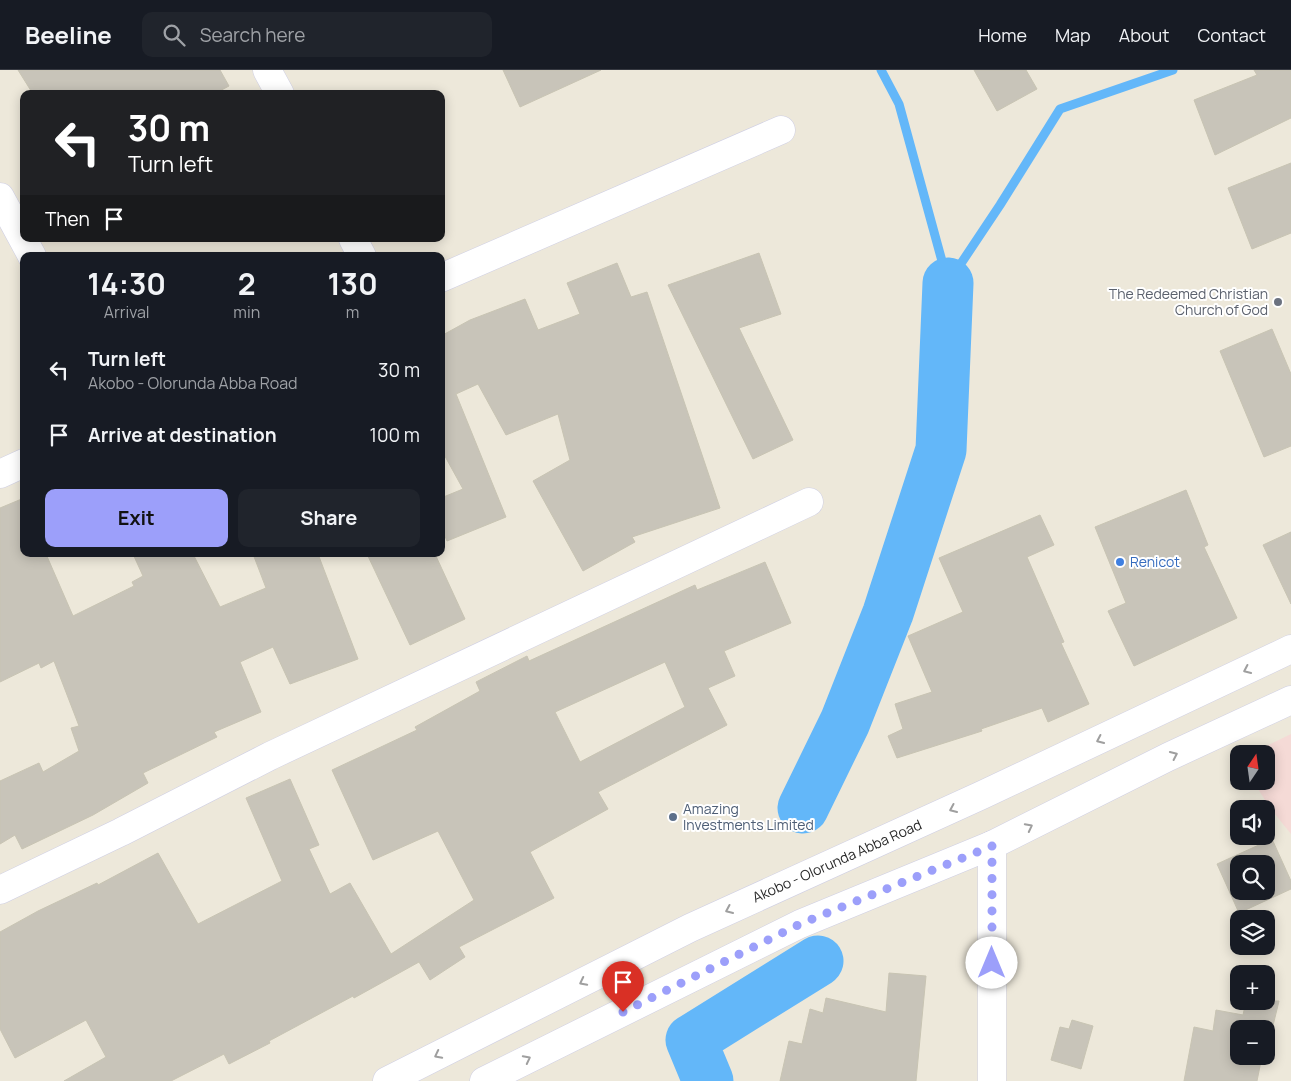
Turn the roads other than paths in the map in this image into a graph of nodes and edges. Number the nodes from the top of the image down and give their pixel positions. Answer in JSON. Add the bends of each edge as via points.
{"nodes":[{"id":1,"x":267,"y":70,"type":"edge"},
{"id":2,"x":278,"y":90,"type":"edge"},
{"id":3,"x":781,"y":130,"type":"dead end"},
{"id":4,"x":0,"y":197,"type":"edge"},
{"id":5,"x":20,"y":234,"type":"edge"},
{"id":6,"x":445,"y":276,"type":"edge"},
{"id":7,"x":20,"y":465,"type":"edge"},
{"id":8,"x":0,"y":474,"type":"edge"},
{"id":9,"x":809,"y":502,"type":"dead end"},
{"id":10,"x":1291,"y":650,"type":"edge"},
{"id":11,"x":1291,"y":700,"type":"edge"},
{"id":12,"x":992,"y":846,"type":"junction"},
{"id":13,"x":0,"y":890,"type":"edge"},
{"id":14,"x":387,"y":1081,"type":"edge"},
{"id":15,"x":484,"y":1081,"type":"edge"},
{"id":16,"x":992,"y":1081,"type":"edge"}],
"edges":[{"from":1,"to":2,"type":"main road"},
{"from":3,"to":6,"type":"main road"},
{"from":4,"to":5,"type":"main road"},
{"from":7,"to":8,"type":"main road"},
{"from":9,"to":13,"type":"main road","via":[[270,756]]},
{"from":10,"to":14,"type":"main road","name":"Akobo - Olorunda Abba Road","one_way":true,"via":[[982,796],[690,928]]},
{"from":12,"to":11,"type":"main road","one_way":true,"via":[[1168,757]]},
{"from":15,"to":12,"type":"main road","one_way":true,"via":[[800,924]]},
{"from":12,"to":16,"type":"main road"}]}
